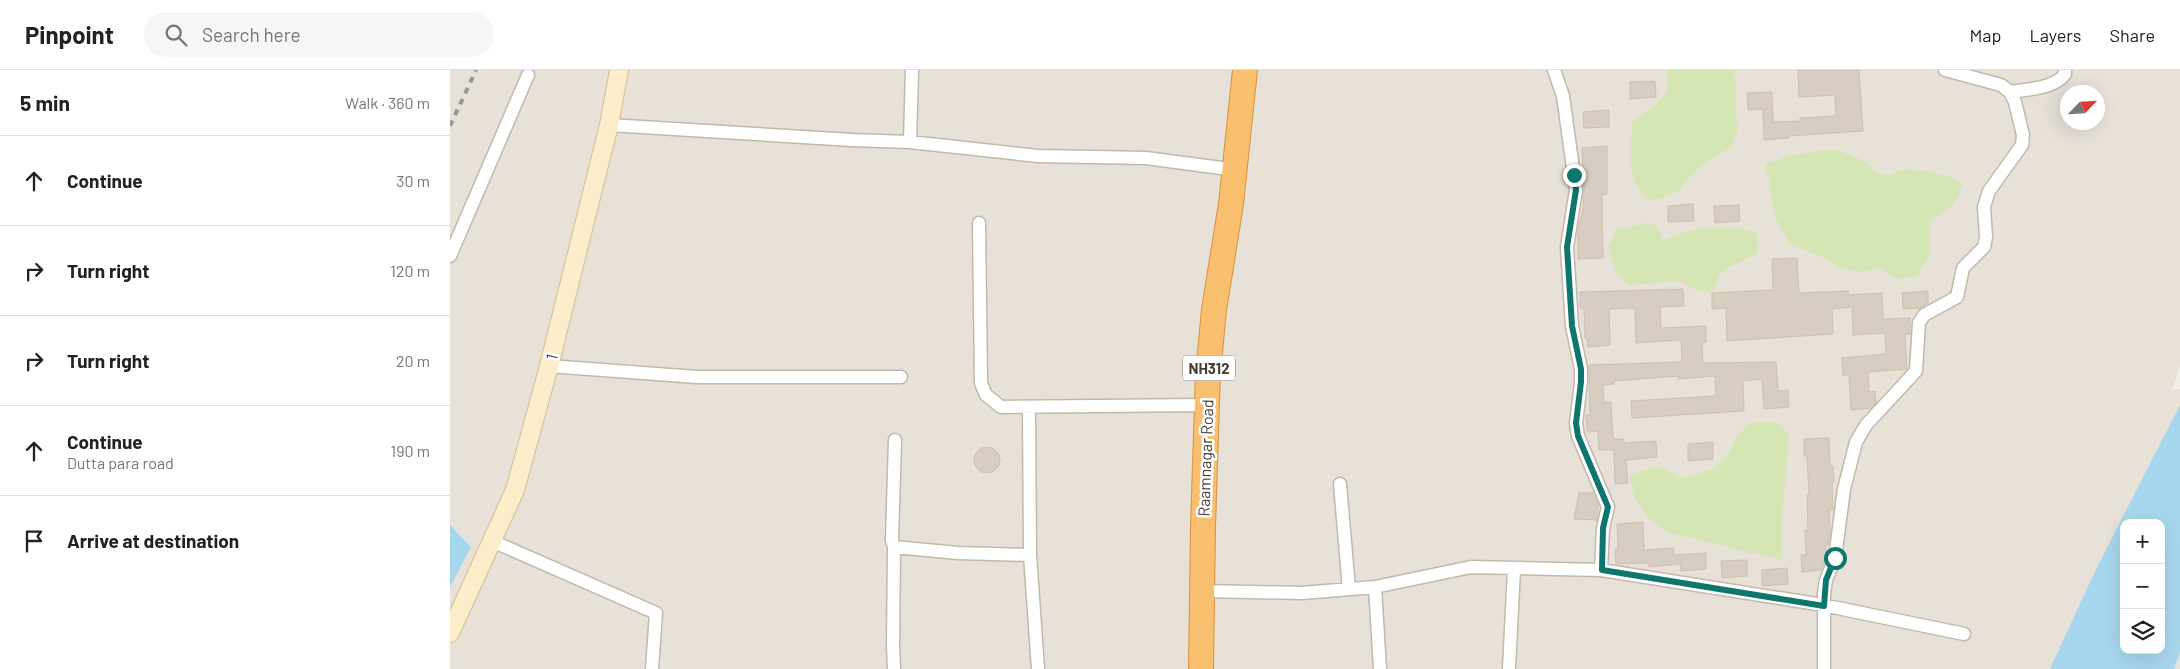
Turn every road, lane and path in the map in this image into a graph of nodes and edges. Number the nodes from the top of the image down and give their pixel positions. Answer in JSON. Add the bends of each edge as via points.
{"nodes":[{"id":1,"x":618,"y":70,"type":"edge"},
{"id":2,"x":912,"y":70,"type":"edge"},
{"id":3,"x":1245,"y":70,"type":"edge"},
{"id":4,"x":1554,"y":70,"type":"edge"},
{"id":5,"x":1945,"y":70,"type":"edge"},
{"id":6,"x":2065,"y":70,"type":"edge"},
{"id":7,"x":528,"y":75,"type":"dead end"},
{"id":8,"x":2010,"y":92,"type":"junction"},
{"id":9,"x":609,"y":125,"type":"junction"},
{"id":10,"x":910,"y":142,"type":"junction"},
{"id":11,"x":1236,"y":170,"type":"junction"},
{"id":12,"x":979,"y":223,"type":"dead end"},
{"id":13,"x":450,"y":256,"type":"edge"},
{"id":14,"x":549,"y":366,"type":"junction"},
{"id":15,"x":900,"y":378,"type":"dead end"},
{"id":16,"x":1207,"y":405,"type":"junction"},
{"id":17,"x":1029,"y":407,"type":"junction"},
{"id":18,"x":895,"y":440,"type":"dead end"},
{"id":19,"x":1340,"y":484,"type":"dead end"},
{"id":20,"x":492,"y":541,"type":"junction"},
{"id":21,"x":894,"y":547,"type":"junction"},
{"id":22,"x":1030,"y":555,"type":"junction"},
{"id":23,"x":1514,"y":569,"type":"junction"},
{"id":24,"x":1602,"y":570,"type":"junction"},
{"id":25,"x":1375,"y":587,"type":"junction"},
{"id":26,"x":1349,"y":589,"type":"junction"},
{"id":27,"x":1203,"y":591,"type":"junction"},
{"id":28,"x":1824,"y":606,"type":"junction"},
{"id":29,"x":450,"y":633,"type":"edge"},
{"id":30,"x":1964,"y":634,"type":"dead end"},
{"id":31,"x":652,"y":669,"type":"edge"},
{"id":32,"x":894,"y":669,"type":"edge"},
{"id":33,"x":1038,"y":669,"type":"edge"},
{"id":34,"x":1201,"y":669,"type":"edge"},
{"id":35,"x":1380,"y":669,"type":"edge"},
{"id":36,"x":1509,"y":669,"type":"edge"},
{"id":37,"x":1824,"y":669,"type":"edge"}],
"edges":[{"from":1,"to":9,"type":"street","name":"1"},
{"from":2,"to":10,"type":"street"},
{"from":3,"to":11,"type":"highway","name":"Raamnagar Road","number":"NH312"},
{"from":4,"to":24,"type":"street","via":[[1563,96],[1576,190],[1567,247],[1572,326],[1581,369],[1577,429],[1608,507],[1603,528]]},
{"from":5,"to":8,"type":"street","via":[[2001,85]]},
{"from":6,"to":8,"type":"street","via":[[2060,80],[2052,84]]},
{"from":7,"to":13,"type":"street"},
{"from":8,"to":28,"type":"street","via":[[2023,135],[2022,146],[1989,191],[1984,207],[1984,247],[1963,268],[1957,297],[1924,315],[1919,323],[1916,371],[1866,425],[1856,442],[1844,489],[1839,540],[1826,580]]},
{"from":9,"to":10,"type":"street"},
{"from":9,"to":14,"type":"street","name":"1"},
{"from":10,"to":11,"type":"street","via":[[1038,156],[1146,158]]},
{"from":11,"to":16,"type":"highway","name":"Raamnagar Road","number":"NH312","via":[[1214,310]]},
{"from":12,"to":17,"type":"street","via":[[981,383],[986,395],[1001,407]]},
{"from":14,"to":15,"type":"street","via":[[697,376]]},
{"from":14,"to":20,"type":"street","name":"1","via":[[515,490]]},
{"from":16,"to":17,"type":"street"},
{"from":16,"to":27,"type":"highway","name":"Raamnagar Road","number":"NH312"},
{"from":17,"to":22,"type":"street"},
{"from":18,"to":21,"type":"street"},
{"from":19,"to":26,"type":"street"},
{"from":20,"to":29,"type":"street","name":"1"},
{"from":20,"to":31,"type":"street","via":[[656,613]]},
{"from":21,"to":22,"type":"street"},
{"from":21,"to":32,"type":"street"},
{"from":22,"to":33,"type":"street"},
{"from":23,"to":24,"type":"street"},
{"from":23,"to":25,"type":"street","via":[[1471,567]]},
{"from":23,"to":36,"type":"street"},
{"from":24,"to":28,"type":"street"},
{"from":25,"to":26,"type":"street"},
{"from":25,"to":35,"type":"street"},
{"from":26,"to":27,"type":"street","via":[[1302,593]]},
{"from":27,"to":34,"type":"highway","name":"Raamnagar Road","number":"NH312"},
{"from":28,"to":30,"type":"street"},
{"from":28,"to":37,"type":"street"}]}
